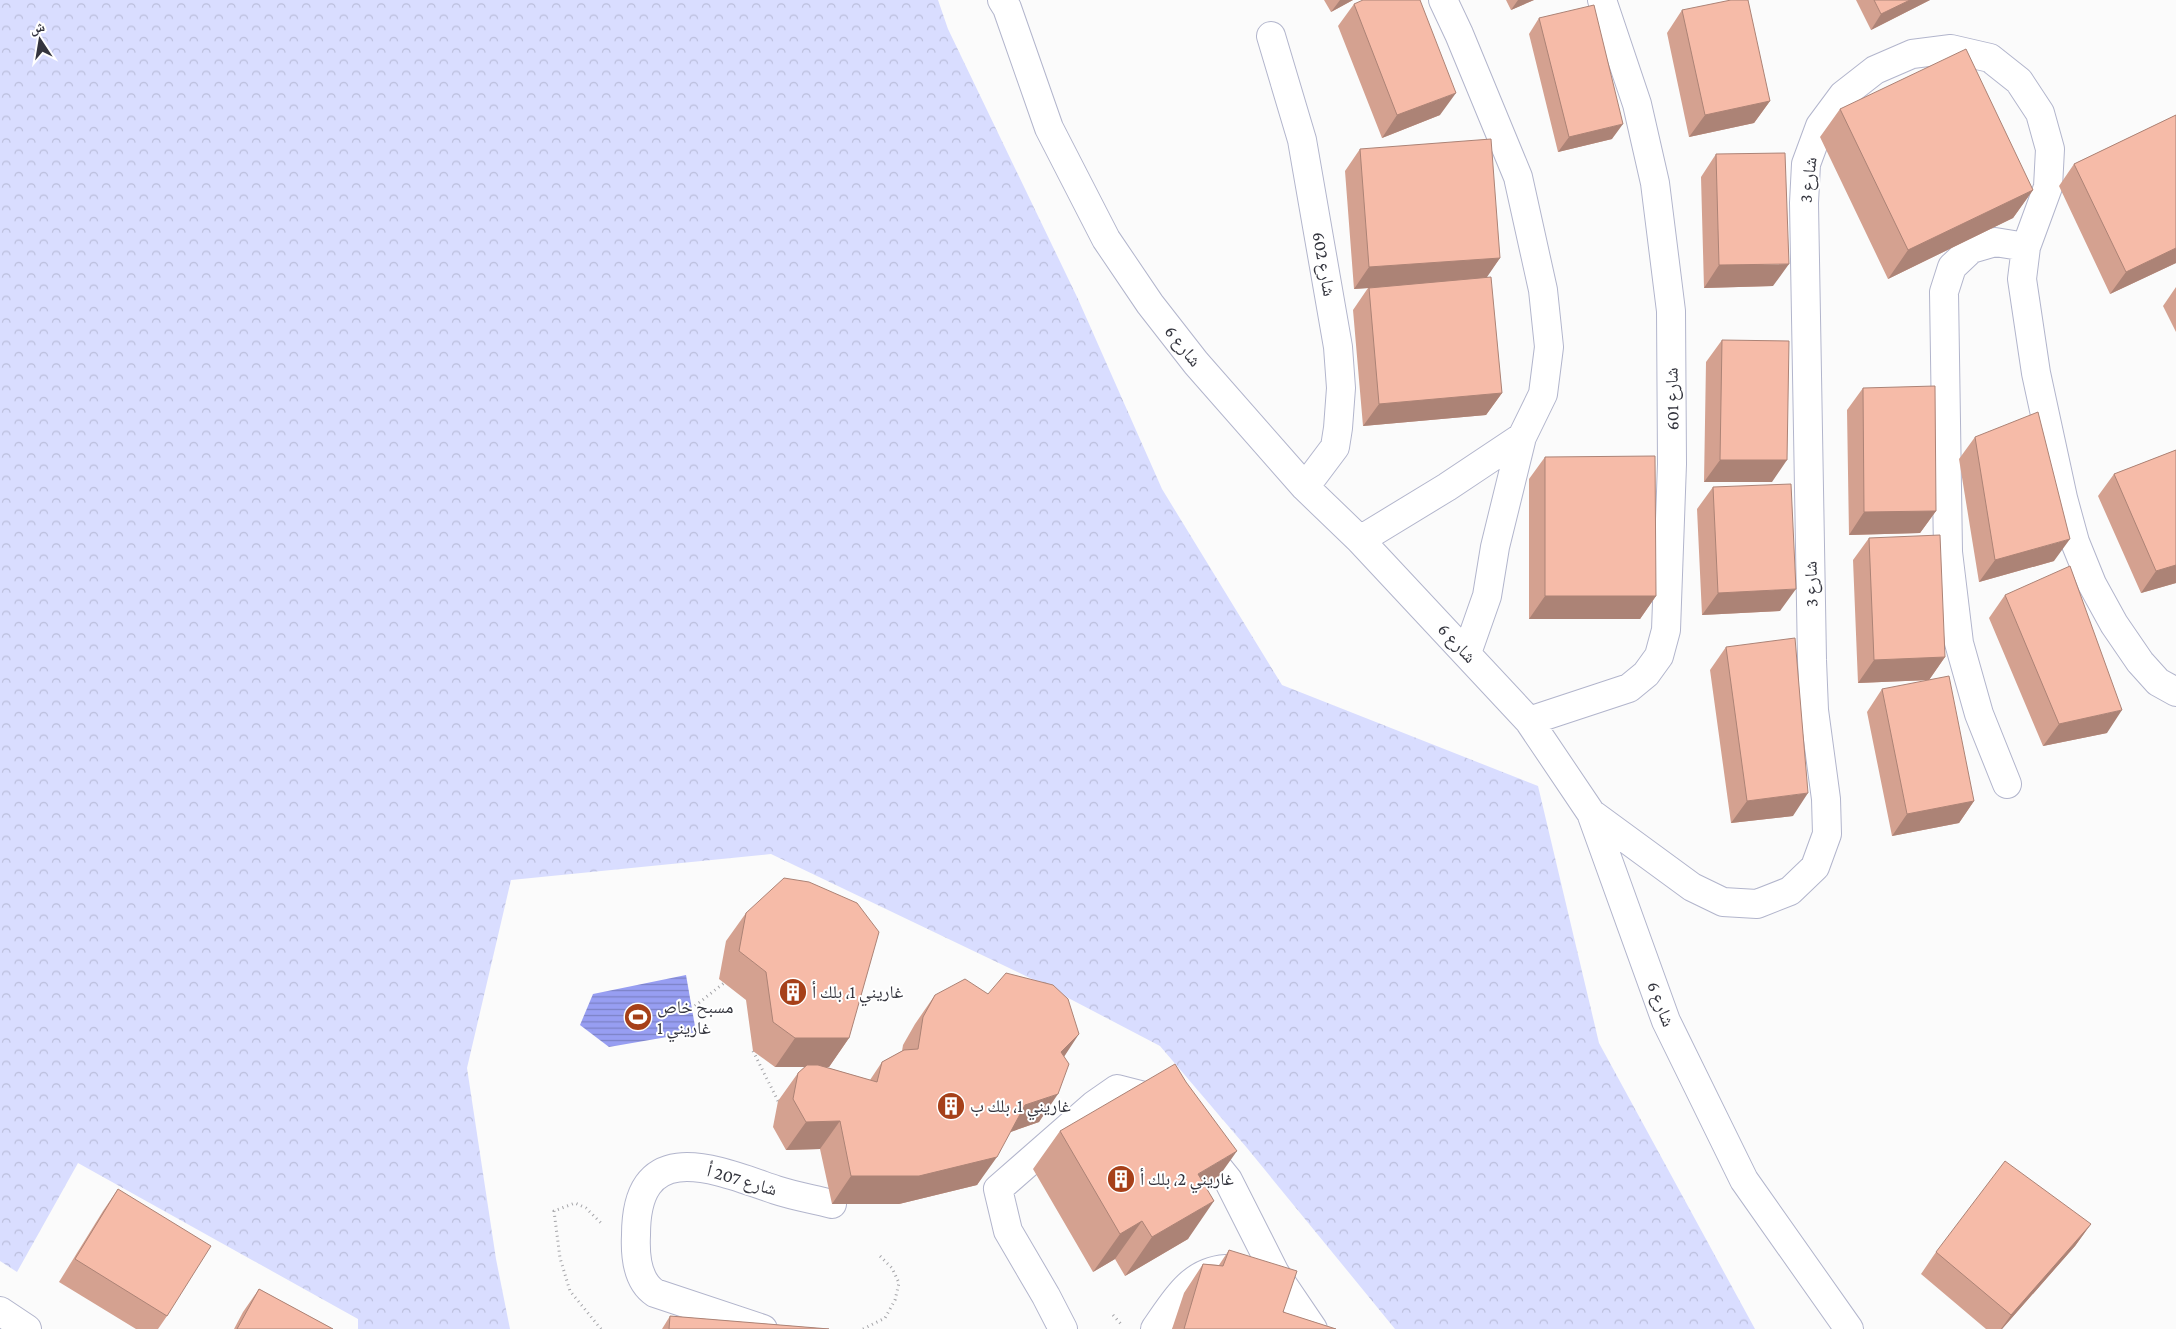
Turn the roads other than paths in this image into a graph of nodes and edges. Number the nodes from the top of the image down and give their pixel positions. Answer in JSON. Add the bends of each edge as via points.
{"nodes":[{"id":1,"x":1002,"y":0,"type":"edge"},
{"id":2,"x":1443,"y":0,"type":"edge"},
{"id":3,"x":1602,"y":0,"type":"edge"},
{"id":4,"x":1271,"y":36,"type":"dead end"},
{"id":5,"x":2026,"y":248,"type":"junction"},
{"id":6,"x":1522,"y":437,"type":"junction"},
{"id":7,"x":1305,"y":487,"type":"junction"},
{"id":8,"x":1360,"y":540,"type":"junction"},
{"id":9,"x":1467,"y":653,"type":"junction"},
{"id":10,"x":2176,"y":692,"type":"edge"},
{"id":11,"x":1529,"y":721,"type":"junction"},
{"id":12,"x":2007,"y":784,"type":"dead end"},
{"id":13,"x":1591,"y":813,"type":"junction"},
{"id":14,"x":832,"y":1204,"type":"dead end"},
{"id":15,"x":1275,"y":1273,"type":"junction"},
{"id":16,"x":0,"y":1311,"type":"edge"},
{"id":17,"x":26,"y":1329,"type":"edge"},
{"id":18,"x":763,"y":1329,"type":"edge"},
{"id":19,"x":1063,"y":1329,"type":"edge"},
{"id":20,"x":1155,"y":1329,"type":"edge"},
{"id":21,"x":1313,"y":1329,"type":"edge"},
{"id":22,"x":1849,"y":1329,"type":"edge"}],
"edges":[{"from":1,"to":7,"type":"street","name":"شارع 6","via":[[1049,128],[1106,239],[1150,304],[1196,363]]},
{"from":2,"to":6,"type":"street","via":[[1518,177],[1544,290],[1549,348],[1543,394]]},
{"from":3,"to":11,"type":"street","name":"شارع 601","via":[[1637,104],[1655,183],[1671,311],[1672,464],[1666,630],[1659,656],[1646,674],[1629,688]]},
{"from":4,"to":7,"type":"street","name":"شارع 602","via":[[1302,140],[1338,347],[1340,380],[1335,448]]},
{"from":5,"to":10,"type":"street","name":"شارع 3","via":[[2022,279],[2036,373],[2075,542],[2092,584],[2114,624],[2158,682]]},
{"from":5,"to":12,"type":"street","via":[[1996,242],[1970,249],[1952,267],[1944,292],[1948,552],[1959,643],[1979,714]]},
{"from":5,"to":13,"type":"street","name":"شارع 3","via":[[2048,187],[2050,149],[2040,113],[2019,81],[1990,58],[1951,50],[1912,54],[1875,70],[1843,94],[1820,126],[1806,164],[1804,203],[1814,710],[1826,799],[1827,834],[1815,867],[1790,891],[1758,904],[1723,902],[1692,887]]},
{"from":6,"to":8,"type":"street"},
{"from":6,"to":9,"type":"street","via":[[1495,547],[1487,596]]},
{"from":7,"to":8,"type":"street","name":"شارع 6"},
{"from":8,"to":9,"type":"street","name":"شارع 6"},
{"from":9,"to":11,"type":"street","name":"شارع 6"},
{"from":11,"to":13,"type":"street","name":"شارع 6"},
{"from":13,"to":22,"type":"street","name":"شارع 6","via":[[1666,1021],[1744,1180]]},
{"from":14,"to":18,"type":"street","name":"شارع 207 أ","via":[[720,1170],[686,1166],[662,1172],[646,1188],[637,1216],[636,1242],[645,1284],[655,1294]]},
{"from":15,"to":19,"type":"street","via":[[1228,1180],[1163,1099],[1117,1089],[1094,1105],[998,1189],[1008,1230]]},
{"from":15,"to":20,"type":"street","via":[[1216,1270],[1191,1281]]},
{"from":15,"to":21,"type":"street"},
{"from":16,"to":17,"type":"street"}]}
